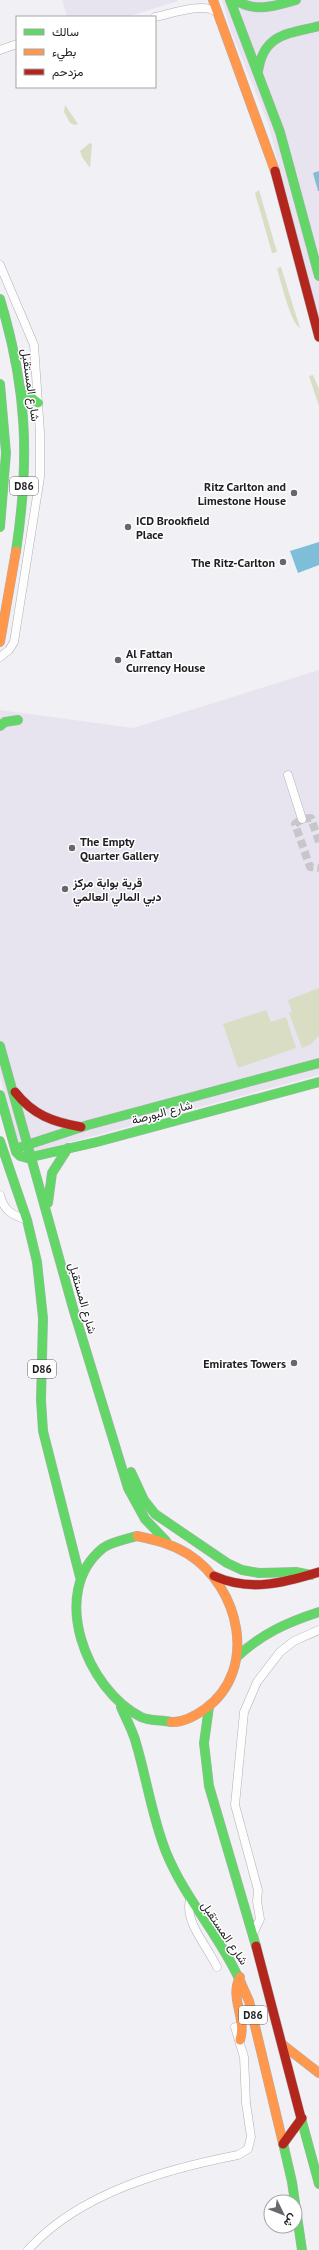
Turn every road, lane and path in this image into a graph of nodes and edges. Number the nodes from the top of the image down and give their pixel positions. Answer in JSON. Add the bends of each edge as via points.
{"nodes":[{"id":1,"x":213,"y":0,"type":"edge"},
{"id":2,"x":230,"y":0,"type":"edge"},
{"id":3,"x":235,"y":0,"type":"edge"},
{"id":4,"x":296,"y":0,"type":"edge"},
{"id":5,"x":216,"y":12,"type":"junction"},
{"id":6,"x":156,"y":17,"type":"edge"},
{"id":7,"x":319,"y":26,"type":"edge"},
{"id":8,"x":16,"y":44,"type":"edge"},
{"id":9,"x":0,"y":50,"type":"edge"},
{"id":10,"x":258,"y":75,"type":"junction"},
{"id":11,"x":0,"y":265,"type":"edge"},
{"id":12,"x":319,"y":276,"type":"edge"},
{"id":13,"x":0,"y":299,"type":"edge"},
{"id":14,"x":319,"y":337,"type":"edge"},
{"id":15,"x":0,"y":384,"type":"edge"},
{"id":16,"x":22,"y":390,"type":"junction"},
{"id":17,"x":38,"y":403,"type":"junction"},
{"id":18,"x":0,"y":527,"type":"edge"},
{"id":19,"x":0,"y":642,"type":"edge"},
{"id":20,"x":0,"y":656,"type":"edge"},
{"id":21,"x":18,"y":720,"type":"dead end"},
{"id":22,"x":0,"y":726,"type":"edge"},
{"id":23,"x":288,"y":775,"type":"dead end"},
{"id":24,"x":302,"y":819,"type":"dead end"},
{"id":25,"x":0,"y":1046,"type":"edge"},
{"id":26,"x":319,"y":1063,"type":"edge"},
{"id":27,"x":319,"y":1082,"type":"edge"},
{"id":28,"x":10,"y":1084,"type":"junction"},
{"id":29,"x":0,"y":1095,"type":"edge"},
{"id":30,"x":82,"y":1127,"type":"junction"},
{"id":31,"x":0,"y":1141,"type":"edge"},
{"id":32,"x":27,"y":1144,"type":"junction"},
{"id":33,"x":68,"y":1148,"type":"junction"},
{"id":34,"x":15,"y":1149,"type":"junction"},
{"id":35,"x":30,"y":1158,"type":"junction"},
{"id":36,"x":6,"y":1160,"type":"junction"},
{"id":37,"x":0,"y":1195,"type":"edge"},
{"id":38,"x":48,"y":1215,"type":"junction"},
{"id":39,"x":27,"y":1220,"type":"junction"},
{"id":40,"x":114,"y":1443,"type":"junction"},
{"id":41,"x":170,"y":1544,"type":"junction"},
{"id":42,"x":315,"y":1574,"type":"edge"},
{"id":43,"x":214,"y":1576,"type":"junction"},
{"id":44,"x":80,"y":1577,"type":"junction"},
{"id":45,"x":319,"y":1612,"type":"edge"},
{"id":46,"x":319,"y":1630,"type":"edge"},
{"id":47,"x":237,"y":1657,"type":"junction"},
{"id":48,"x":121,"y":1707,"type":"junction"},
{"id":49,"x":209,"y":1707,"type":"junction"},
{"id":50,"x":190,"y":1900,"type":"junction"},
{"id":51,"x":253,"y":1934,"type":"junction"},
{"id":52,"x":217,"y":1967,"type":"dead end"},
{"id":53,"x":240,"y":1977,"type":"junction"},
{"id":54,"x":235,"y":2027,"type":"dead end"},
{"id":55,"x":240,"y":2040,"type":"junction"},
{"id":56,"x":283,"y":2045,"type":"junction"},
{"id":57,"x":319,"y":2073,"type":"edge"},
{"id":58,"x":302,"y":2118,"type":"junction"},
{"id":59,"x":283,"y":2144,"type":"junction"},
{"id":60,"x":319,"y":2184,"type":"edge"},
{"id":61,"x":28,"y":2250,"type":"edge"},
{"id":62,"x":302,"y":2250,"type":"edge"}],
"edges":[{"from":1,"to":5,"type":"main road"},
{"from":2,"to":10,"type":"main road"},
{"from":3,"to":4,"type":"main road","via":[[243,6],[255,9]]},
{"from":5,"to":6,"type":"street","via":[[208,8],[198,8]]},
{"from":5,"to":14,"type":"main road","via":[[265,141]]},
{"from":7,"to":10,"type":"main road","via":[[268,42],[262,52]]},
{"from":8,"to":9,"type":"street"},
{"from":10,"to":12,"type":"main road","via":[[280,132]]},
{"from":11,"to":17,"type":"street","via":[[34,344]]},
{"from":13,"to":16,"type":"main road","name":"شارع المستقبل","number":"D86","via":[[10,330]]},
{"from":15,"to":18,"type":"main road","number":"D86","via":[[6,453]]},
{"from":16,"to":17,"type":"main road"},
{"from":16,"to":19,"type":"main road","name":"شارع المستقبل","number":"D86","via":[[26,437],[24,485]]},
{"from":17,"to":20,"type":"street","via":[[40,477],[14,642],[9,650]]},
{"from":21,"to":22,"type":"main road","via":[[5,722]]},
{"from":23,"to":24,"type":"street"},
{"from":25,"to":28,"type":"main road","name":"شارع المستقبل"},
{"from":26,"to":30,"type":"main road","name":"شارع البورصة"},
{"from":27,"to":33,"type":"main road","name":"شارع البورصة"},
{"from":28,"to":30,"type":"main road","via":[[27,1107],[42,1118]]},
{"from":28,"to":32,"type":"main road","name":"شارع المستقبل"},
{"from":29,"to":34,"type":"main road"},
{"from":30,"to":32,"type":"main road","name":"شارع البورصة"},
{"from":31,"to":36,"type":"main road","number":"D86"},
{"from":32,"to":34,"type":"main road","name":"شارع البورصة"},
{"from":32,"to":35,"type":"main road","name":"شارع المستقبل"},
{"from":33,"to":35,"type":"main road","name":"شارع البورصة"},
{"from":33,"to":38,"type":"main road","via":[[50,1176]]},
{"from":34,"to":35,"type":"main road","via":[[20,1156]]},
{"from":34,"to":36,"type":"main road","name":"شارع البورصة"},
{"from":35,"to":38,"type":"main road","name":"شارع المستقبل"},
{"from":36,"to":39,"type":"main road","number":"D86"},
{"from":37,"to":39,"type":"street","via":[[8,1212]]},
{"from":38,"to":40,"type":"main road","name":"شارع المستقبل"},
{"from":39,"to":44,"type":"main road","number":"D86","via":[[37,1262],[42,1301],[43,1431]]},
{"from":40,"to":41,"type":"main road","name":"شارع المستقبل","via":[[128,1488],[136,1504],[152,1528]]},
{"from":40,"to":42,"type":"main road","via":[[124,1456],[144,1500],[165,1523],[194,1539],[223,1561],[240,1569],[261,1574]]},
{"from":41,"to":43,"type":"main road","via":[[194,1557]]},
{"from":41,"to":44,"type":"main road","via":[[146,1536],[115,1541],[92,1557]]},
{"from":42,"to":43,"type":"main road","via":[[279,1584],[252,1587],[230,1583]]},
{"from":43,"to":47,"type":"main road","via":[[225,1592],[232,1610],[238,1637]]},
{"from":44,"to":48,"type":"main road","via":[[76,1594],[76,1613],[81,1642],[98,1679]]},
{"from":45,"to":47,"type":"main road","via":[[268,1631]]},
{"from":46,"to":51,"type":"street","via":[[294,1641],[274,1659],[250,1694],[242,1720],[235,1798],[258,1890],[260,1919]]},
{"from":47,"to":49,"type":"main road","via":[[228,1684]]},
{"from":48,"to":49,"type":"main road","via":[[143,1719],[168,1723],[193,1717]]},
{"from":48,"to":50,"type":"main road","name":"شارع المستقبل","number":"D86","via":[[141,1756],[160,1836],[173,1870]]},
{"from":49,"to":51,"type":"main road","name":"شارع المستقبل","number":"D86","via":[[204,1743],[207,1773]]},
{"from":50,"to":52,"type":"street","via":[[190,1921]]},
{"from":50,"to":53,"type":"main road","name":"شارع المستقبل","number":"D86"},
{"from":51,"to":56,"type":"main road","name":"شارع المستقبل","number":"D86"},
{"from":53,"to":55,"type":"main road","via":[[235,1992],[244,2022]]},
{"from":53,"to":59,"type":"main road","name":"شارع المستقبل","number":"D86","via":[[252,2011]]},
{"from":54,"to":55,"type":"street"},
{"from":55,"to":61,"type":"street","via":[[244,2057],[246,2103],[251,2137],[250,2146],[245,2152],[156,2175],[124,2187],[73,2214],[46,2233]]},
{"from":56,"to":57,"type":"main road"},
{"from":56,"to":58,"type":"main road","name":"شارع المستقبل"},
{"from":58,"to":59,"type":"main road"},
{"from":58,"to":60,"type":"main road","name":"شارع المستقبل"},
{"from":59,"to":62,"type":"main road","name":"شارع المستقبل","number":"D86","via":[[296,2200]]}]}
